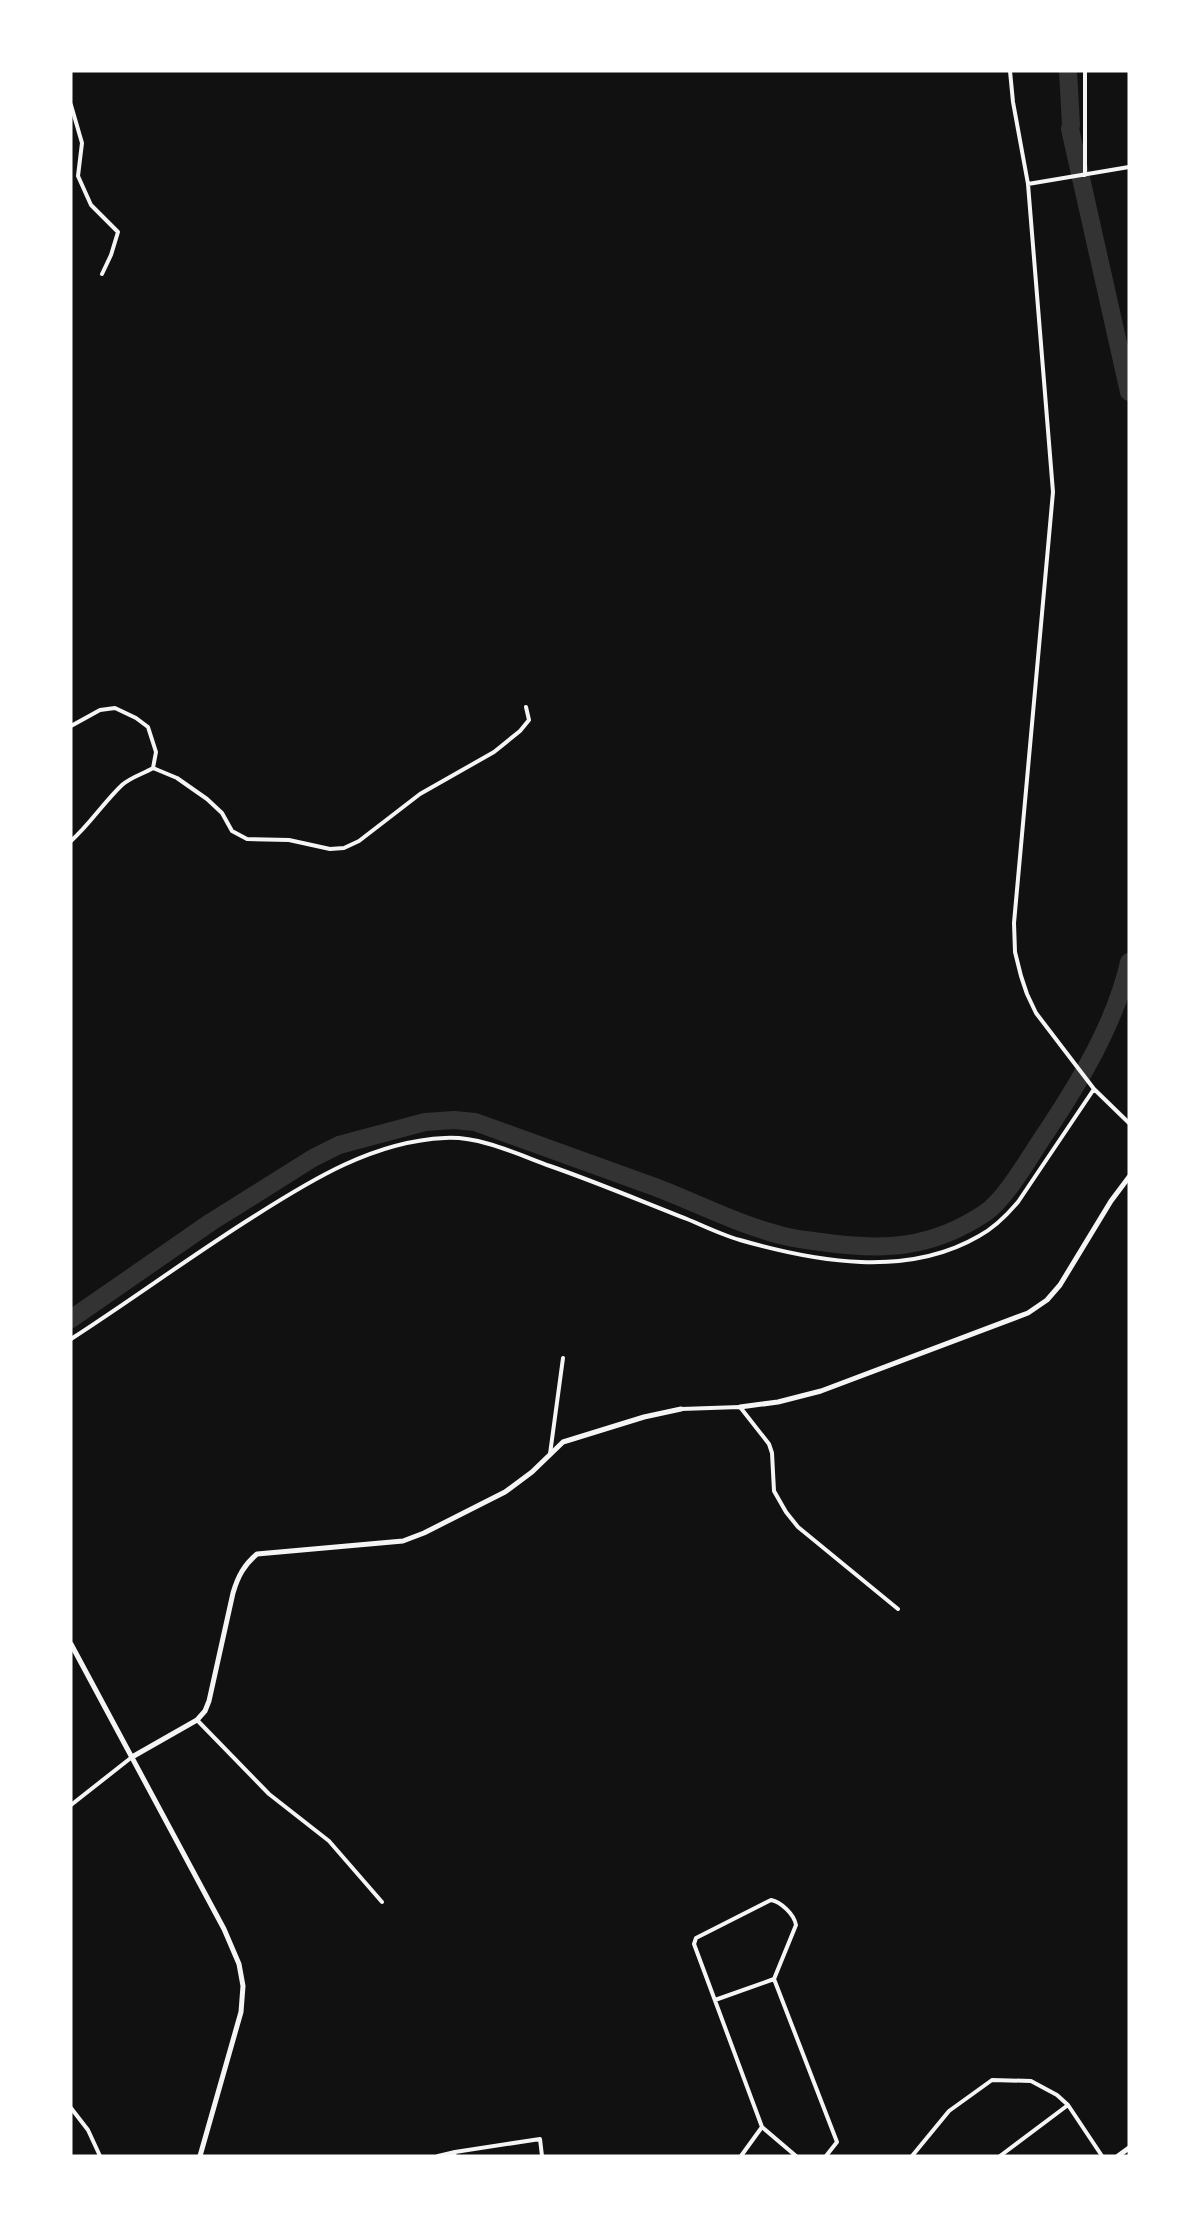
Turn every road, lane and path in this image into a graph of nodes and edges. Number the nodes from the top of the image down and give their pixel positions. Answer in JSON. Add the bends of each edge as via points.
{"nodes":[{"id":1,"x":1010,"y":71,"type":"edge"},
{"id":2,"x":1085,"y":71,"type":"edge"},
{"id":3,"x":71,"y":105,"type":"edge"},
{"id":4,"x":1129,"y":166,"type":"edge"},
{"id":5,"x":1085,"y":175,"type":"junction"},
{"id":6,"x":1028,"y":184,"type":"junction"},
{"id":7,"x":102,"y":274,"type":"dead end"},
{"id":8,"x":526,"y":707,"type":"dead end"},
{"id":9,"x":71,"y":726,"type":"edge"},
{"id":10,"x":153,"y":768,"type":"junction"},
{"id":11,"x":71,"y":841,"type":"edge"},
{"id":12,"x":1094,"y":1089,"type":"junction"},
{"id":13,"x":1129,"y":1122,"type":"edge"},
{"id":14,"x":1129,"y":1176,"type":"edge"},
{"id":15,"x":71,"y":1339,"type":"edge"},
{"id":16,"x":563,"y":1358,"type":"dead end"},
{"id":17,"x":740,"y":1407,"type":"junction"},
{"id":18,"x":681,"y":1409,"type":"joint"},
{"id":19,"x":550,"y":1454,"type":"junction"},
{"id":20,"x":898,"y":1608,"type":"dead end"},
{"id":21,"x":71,"y":1644,"type":"edge"},
{"id":22,"x":197,"y":1720,"type":"junction"},
{"id":23,"x":132,"y":1757,"type":"junction"},
{"id":24,"x":71,"y":1804,"type":"edge"},
{"id":25,"x":382,"y":1902,"type":"dead end"},
{"id":26,"x":774,"y":1979,"type":"junction"},
{"id":27,"x":715,"y":2000,"type":"junction"},
{"id":28,"x":1068,"y":2106,"type":"junction"},
{"id":29,"x":71,"y":2108,"type":"edge"},
{"id":30,"x":762,"y":2128,"type":"junction"},
{"id":31,"x":1129,"y":2148,"type":"edge"},
{"id":32,"x":454,"y":2154,"type":"edge"},
{"id":33,"x":100,"y":2156,"type":"edge"},
{"id":34,"x":200,"y":2156,"type":"edge"},
{"id":35,"x":438,"y":2156,"type":"edge"},
{"id":36,"x":542,"y":2156,"type":"edge"},
{"id":37,"x":741,"y":2156,"type":"edge"},
{"id":38,"x":796,"y":2156,"type":"edge"},
{"id":39,"x":826,"y":2156,"type":"edge"},
{"id":40,"x":912,"y":2156,"type":"edge"},
{"id":41,"x":1000,"y":2156,"type":"edge"},
{"id":42,"x":1102,"y":2156,"type":"edge"},
{"id":43,"x":1118,"y":2156,"type":"edge"}],
"edges":[{"from":1,"to":6,"type":"street"},
{"from":2,"to":5,"type":"street"},
{"from":3,"to":7,"type":"street","via":[[82,144],[78,176],[91,205],[118,232]]},
{"from":4,"to":5,"type":"street"},
{"from":5,"to":6,"type":"street"},
{"from":6,"to":12,"type":"street","via":[[1053,492],[1014,923],[1015,952],[1027,994],[1036,1012]]},
{"from":8,"to":10,"type":"street","via":[[529,720],[520,732],[494,752],[420,794],[344,848],[330,849],[289,840],[247,839],[232,831],[222,813],[207,799],[177,778]]},
{"from":9,"to":10,"type":"street","via":[[100,710],[115,708],[136,718],[148,727],[156,752]]},
{"from":10,"to":11,"type":"street","via":[[134,776],[122,786]]},
{"from":12,"to":13,"type":"street"},
{"from":12,"to":15,"type":"street","via":[[1018,1202],[1003,1218],[981,1236],[931,1256],[904,1261],[865,1262],[779,1251],[737,1240],[519,1154],[466,1138],[443,1138],[398,1146],[330,1170],[210,1244]]},
{"from":14,"to":17,"type":"street","via":[[1060,1286],[1028,1313],[821,1391]]},
{"from":16,"to":19,"type":"street"},
{"from":17,"to":18,"type":"street"},
{"from":17,"to":20,"type":"street","via":[[769,1444],[774,1491],[786,1512],[798,1527]]},
{"from":18,"to":19,"type":"street","via":[[563,1442]]},
{"from":19,"to":22,"type":"street","via":[[505,1492],[403,1541],[257,1554],[238,1576],[209,1701]]},
{"from":21,"to":23,"type":"street"},
{"from":22,"to":23,"type":"street"},
{"from":22,"to":25,"type":"street","via":[[269,1794],[329,1841]]},
{"from":23,"to":24,"type":"street"},
{"from":23,"to":34,"type":"street","via":[[224,1929],[239,1964],[243,1986],[241,2012]]},
{"from":26,"to":27,"type":"street"},
{"from":26,"to":27,"type":"street","via":[[796,1925],[795,1918],[771,1900],[696,1938],[694,1944]]},
{"from":26,"to":39,"type":"street","via":[[837,2142]]},
{"from":27,"to":30,"type":"street"},
{"from":28,"to":40,"type":"street","via":[[1057,2095],[1032,2081],[992,2080],[949,2111]]},
{"from":28,"to":41,"type":"street"},
{"from":28,"to":42,"type":"street"},
{"from":29,"to":33,"type":"street","via":[[88,2130]]},
{"from":30,"to":37,"type":"street"},
{"from":30,"to":38,"type":"street"},
{"from":31,"to":43,"type":"street"},
{"from":32,"to":35,"type":"street"},
{"from":32,"to":36,"type":"street","via":[[540,2139]]}]}
